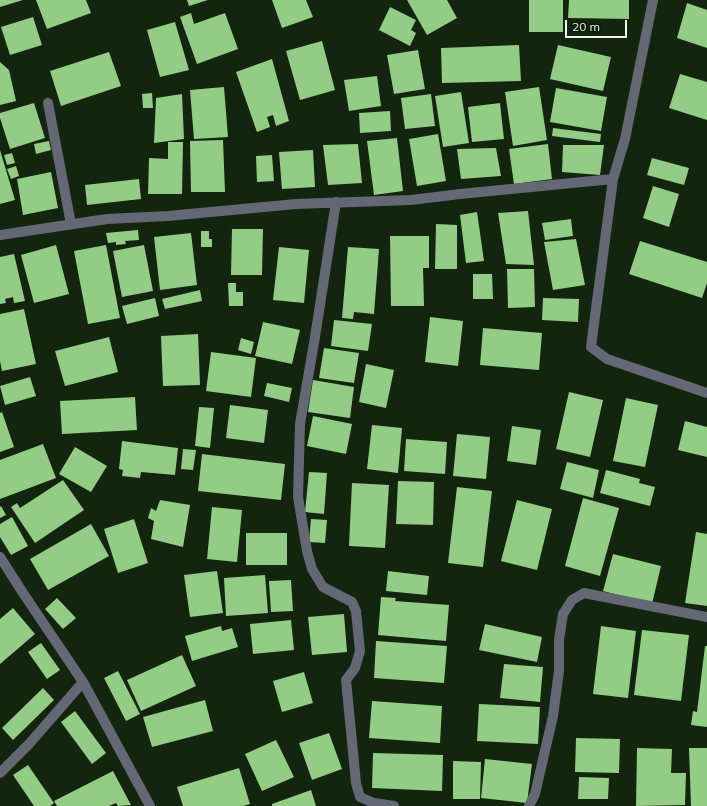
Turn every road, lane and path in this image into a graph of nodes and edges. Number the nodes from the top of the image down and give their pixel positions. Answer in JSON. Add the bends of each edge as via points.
{"nodes":[{"id":1,"x":653,"y":0,"type":"edge"},
{"id":2,"x":48,"y":103,"type":"dead end"},
{"id":3,"x":613,"y":179,"type":"junction"},
{"id":4,"x":336,"y":202,"type":"junction"},
{"id":5,"x":71,"y":224,"type":"junction"},
{"id":6,"x":0,"y":236,"type":"edge"},
{"id":7,"x":707,"y":393,"type":"edge"},
{"id":8,"x":0,"y":557,"type":"edge"},
{"id":9,"x":707,"y":617,"type":"edge"},
{"id":10,"x":84,"y":682,"type":"junction"},
{"id":11,"x":0,"y":773,"type":"edge"},
{"id":12,"x":150,"y":806,"type":"edge"},
{"id":13,"x":394,"y":806,"type":"edge"},
{"id":14,"x":529,"y":806,"type":"edge"}],
"edges":[{"from":1,"to":3,"type":"street","via":[[625,139]]},
{"from":2,"to":5,"type":"street"},
{"from":3,"to":4,"type":"street","via":[[411,200]]},
{"from":3,"to":7,"type":"street","via":[[591,347],[608,359]]},
{"from":4,"to":5,"type":"street","via":[[107,219]]},
{"from":4,"to":13,"type":"street","via":[[300,424],[298,498],[312,569],[323,586],[352,602],[356,611],[360,651],[355,668],[346,680],[356,784],[360,797],[374,803]]},
{"from":5,"to":6,"type":"street"},
{"from":8,"to":10,"type":"street"},
{"from":9,"to":14,"type":"street","via":[[584,593],[572,600],[563,614],[554,716]]},
{"from":10,"to":11,"type":"street"},
{"from":10,"to":12,"type":"street"}]}
